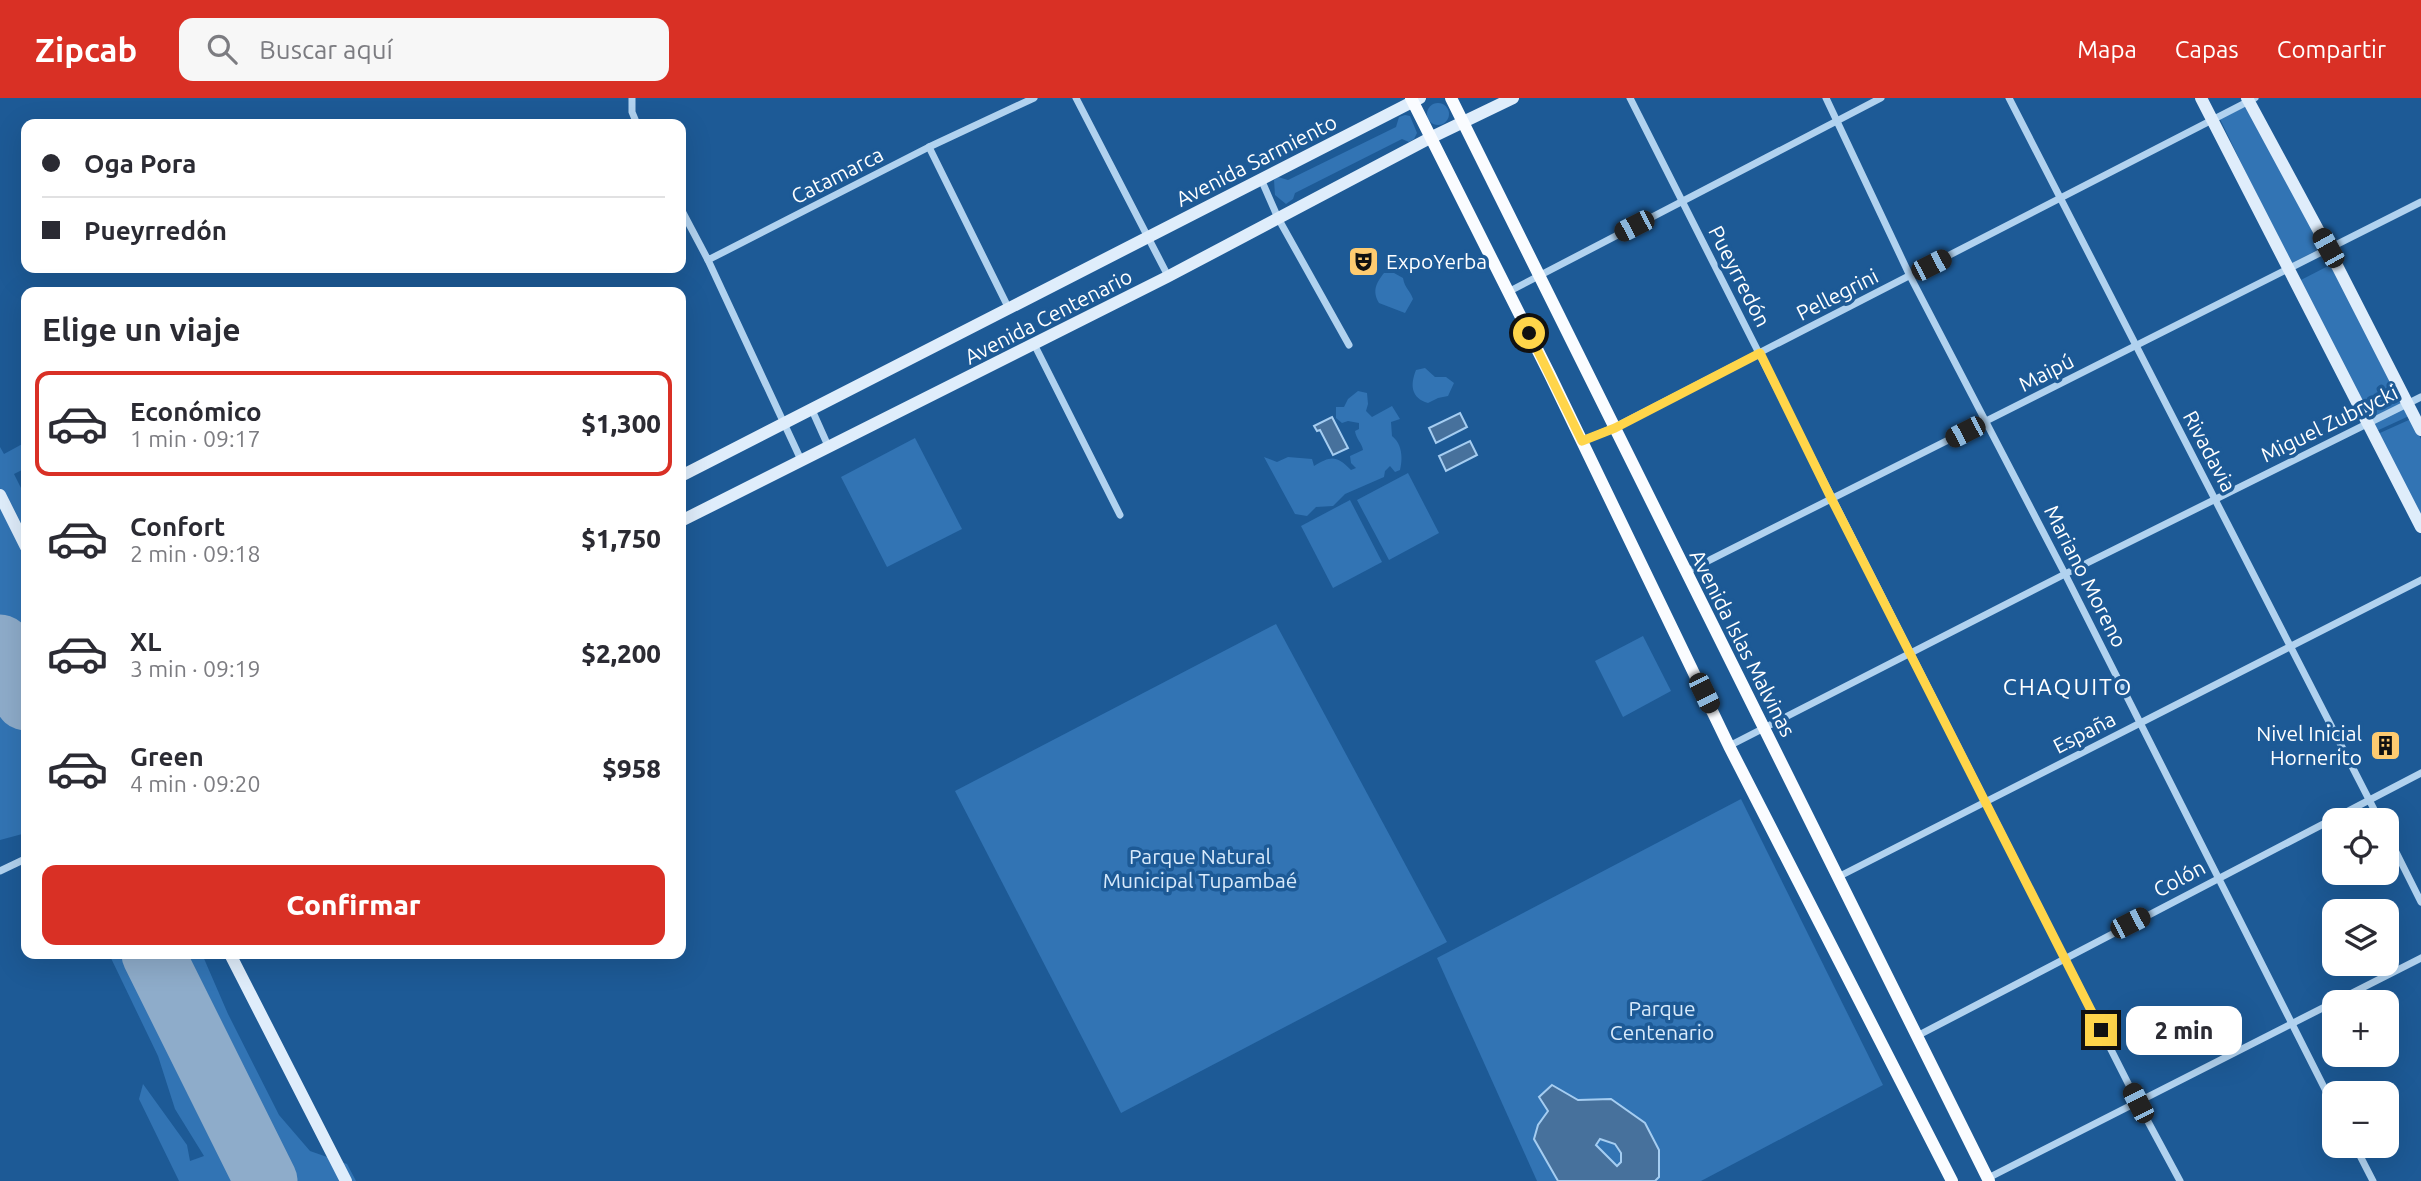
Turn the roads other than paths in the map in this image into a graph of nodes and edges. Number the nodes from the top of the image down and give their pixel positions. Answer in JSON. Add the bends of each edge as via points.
{"nodes":[{"id":1,"x":632,"y":98,"type":"edge"},
{"id":2,"x":1034,"y":98,"type":"edge"},
{"id":3,"x":1076,"y":98,"type":"edge"},
{"id":4,"x":1451,"y":98,"type":"edge"},
{"id":5,"x":1513,"y":98,"type":"edge"},
{"id":6,"x":1630,"y":98,"type":"edge"},
{"id":7,"x":1825,"y":98,"type":"edge"},
{"id":8,"x":1881,"y":98,"type":"edge"},
{"id":9,"x":2009,"y":98,"type":"edge"},
{"id":10,"x":2201,"y":98,"type":"edge"},
{"id":11,"x":1414,"y":99,"type":"edge"},
{"id":12,"x":2251,"y":99,"type":"edge"},
{"id":13,"x":636,"y":119,"type":"edge"},
{"id":14,"x":1837,"y":120,"type":"junction"},
{"id":15,"x":2212,"y":120,"type":"junction"},
{"id":16,"x":1464,"y":122,"type":"junction"},
{"id":17,"x":1430,"y":138,"type":"junction"},
{"id":18,"x":929,"y":147,"type":"junction"},
{"id":19,"x":1261,"y":179,"type":"junction"},
{"id":20,"x":2060,"y":198,"type":"junction"},
{"id":21,"x":1682,"y":201,"type":"junction"},
{"id":22,"x":2421,"y":202,"type":"edge"},
{"id":23,"x":686,"y":218,"type":"edge"},
{"id":24,"x":1278,"y":218,"type":"junction"},
{"id":25,"x":1147,"y":238,"type":"junction"},
{"id":26,"x":2328,"y":248,"type":"junction"},
{"id":27,"x":708,"y":260,"type":"junction"},
{"id":28,"x":2289,"y":270,"type":"junction"},
{"id":29,"x":1168,"y":276,"type":"junction"},
{"id":30,"x":1539,"y":276,"type":"junction"},
{"id":31,"x":1910,"y":276,"type":"junction"},
{"id":32,"x":1507,"y":292,"type":"junction"},
{"id":33,"x":1009,"y":309,"type":"junction"},
{"id":34,"x":1034,"y":345,"type":"junction"},
{"id":35,"x":1349,"y":345,"type":"dead end"},
{"id":36,"x":2136,"y":345,"type":"junction"},
{"id":37,"x":1760,"y":353,"type":"junction"},
{"id":38,"x":2421,"y":397,"type":"edge"},
{"id":39,"x":2408,"y":404,"type":"junction"},
{"id":40,"x":812,"y":410,"type":"junction"},
{"id":41,"x":1987,"y":421,"type":"junction"},
{"id":42,"x":2367,"y":422,"type":"junction"},
{"id":43,"x":784,"y":424,"type":"junction"},
{"id":44,"x":1615,"y":428,"type":"junction"},
{"id":45,"x":2421,"y":430,"type":"edge"},
{"id":46,"x":1582,"y":441,"type":"junction"},
{"id":47,"x":829,"y":448,"type":"junction"},
{"id":48,"x":802,"y":462,"type":"junction"},
{"id":49,"x":686,"y":473,"type":"edge"},
{"id":50,"x":0,"y":495,"type":"edge"},
{"id":51,"x":2215,"y":499,"type":"junction"},
{"id":52,"x":1832,"y":500,"type":"junction"},
{"id":53,"x":1121,"y":516,"type":"dead end"},
{"id":54,"x":686,"y":520,"type":"edge"},
{"id":55,"x":2421,"y":527,"type":"edge"},
{"id":56,"x":21,"y":537,"type":"edge"},
{"id":57,"x":1686,"y":572,"type":"junction"},
{"id":58,"x":2065,"y":574,"type":"junction"},
{"id":59,"x":2421,"y":580,"type":"edge"},
{"id":60,"x":2292,"y":646,"type":"junction"},
{"id":61,"x":1911,"y":654,"type":"junction"},
{"id":62,"x":2140,"y":723,"type":"junction"},
{"id":63,"x":1765,"y":728,"type":"junction"},
{"id":64,"x":1729,"y":746,"type":"junction"},
{"id":65,"x":2421,"y":773,"type":"edge"},
{"id":66,"x":2369,"y":798,"type":"junction"},
{"id":67,"x":1985,"y":802,"type":"junction"},
{"id":68,"x":2374,"y":808,"type":"edge"},
{"id":69,"x":2399,"y":858,"type":"edge"},
{"id":70,"x":21,"y":861,"type":"edge"},
{"id":71,"x":0,"y":871,"type":"edge"},
{"id":72,"x":1838,"y":877,"type":"junction"},
{"id":73,"x":2218,"y":878,"type":"junction"},
{"id":74,"x":2421,"y":902,"type":"edge"},
{"id":75,"x":2064,"y":958,"type":"junction"},
{"id":76,"x":2421,"y":958,"type":"edge"},
{"id":77,"x":233,"y":959,"type":"edge"},
{"id":78,"x":2291,"y":1023,"type":"junction"},
{"id":79,"x":1917,"y":1035,"type":"junction"},
{"id":80,"x":2322,"y":1084,"type":"edge"},
{"id":81,"x":2138,"y":1103,"type":"junction"},
{"id":82,"x":2361,"y":1158,"type":"edge"},
{"id":83,"x":1989,"y":1180,"type":"edge"},
{"id":84,"x":346,"y":1181,"type":"edge"},
{"id":85,"x":1952,"y":1181,"type":"edge"},
{"id":86,"x":2180,"y":1181,"type":"edge"},
{"id":87,"x":2373,"y":1181,"type":"edge"}],
"edges":[{"from":1,"to":13,"type":"street"},
{"from":2,"to":18,"type":"street","name":"Catamarca"},
{"from":3,"to":25,"type":"street"},
{"from":4,"to":16,"type":"main road","name":"Avenida Islas Malvinas"},
{"from":5,"to":16,"type":"main road"},
{"from":6,"to":21,"type":"street","name":"Pueyrredón"},
{"from":7,"to":14,"type":"street","name":"Mariano Moreno"},
{"from":8,"to":14,"type":"street"},
{"from":9,"to":20,"type":"street","name":"Rivadavia"},
{"from":10,"to":15,"type":"main road"},
{"from":11,"to":17,"type":"main road"},
{"from":11,"to":19,"type":"main road","name":"Avenida Sarmiento"},
{"from":12,"to":15,"type":"street","name":"Pellegrini"},
{"from":12,"to":26,"type":"main road"},
{"from":14,"to":21,"type":"street"},
{"from":14,"to":31,"type":"street","name":"Mariano Moreno"},
{"from":15,"to":20,"type":"street","name":"Pellegrini"},
{"from":15,"to":28,"type":"main road"},
{"from":16,"to":17,"type":"main road"},
{"from":16,"to":30,"type":"main road","name":"Avenida Islas Malvinas"},
{"from":17,"to":24,"type":"main road","name":"Avenida Centenario"},
{"from":17,"to":32,"type":"main road"},
{"from":18,"to":27,"type":"street","name":"Catamarca"},
{"from":18,"to":33,"type":"street"},
{"from":19,"to":24,"type":"street"},
{"from":19,"to":25,"type":"main road","name":"Avenida Sarmiento"},
{"from":20,"to":31,"type":"street","name":"Pellegrini"},
{"from":20,"to":36,"type":"street","name":"Rivadavia"},
{"from":21,"to":30,"type":"street"},
{"from":21,"to":37,"type":"street","name":"Pueyrredón"},
{"from":22,"to":26,"type":"street","name":"Maipú"},
{"from":23,"to":27,"type":"street"},
{"from":24,"to":29,"type":"main road","name":"Avenida Centenario"},
{"from":24,"to":35,"type":"street"},
{"from":25,"to":29,"type":"street"},
{"from":25,"to":33,"type":"main road","name":"Avenida Centenario"},
{"from":26,"to":28,"type":"street","name":"Maipú"},
{"from":26,"to":39,"type":"main road"},
{"from":27,"to":43,"type":"street"},
{"from":28,"to":36,"type":"street","name":"Maipú"},
{"from":28,"to":42,"type":"main road"},
{"from":29,"to":34,"type":"main road","name":"Avenida Centenario"},
{"from":30,"to":32,"type":"street"},
{"from":30,"to":44,"type":"main road","name":"Avenida Islas Malvinas"},
{"from":31,"to":37,"type":"street","name":"Pellegrini"},
{"from":31,"to":41,"type":"street","name":"Mariano Moreno"},
{"from":32,"to":46,"type":"main road"},
{"from":33,"to":40,"type":"main road","name":"Avenida Centenario"},
{"from":34,"to":47,"type":"main road","name":"Avenida Centenario"},
{"from":34,"to":53,"type":"street"},
{"from":36,"to":41,"type":"street","name":"Maipú"},
{"from":36,"to":51,"type":"street","name":"Rivadavia"},
{"from":37,"to":44,"type":"street","name":"Pellegrini"},
{"from":37,"to":52,"type":"street","name":"Pueyrredón"},
{"from":38,"to":39,"type":"street","name":"Miguel Zubrycki"},
{"from":39,"to":42,"type":"street","name":"Miguel Zubrycki"},
{"from":39,"to":45,"type":"main road"},
{"from":40,"to":43,"type":"main road","name":"Avenida Centenario"},
{"from":40,"to":47,"type":"street"},
{"from":41,"to":52,"type":"street","name":"Maipú"},
{"from":41,"to":58,"type":"street","name":"Mariano Moreno"},
{"from":42,"to":51,"type":"street","name":"Miguel Zubrycki"},
{"from":42,"to":55,"type":"main road"},
{"from":43,"to":48,"type":"street"},
{"from":43,"to":49,"type":"main road","name":"Avenida Centenario"},
{"from":44,"to":46,"type":"street","name":"Pellegrini"},
{"from":44,"to":57,"type":"main road","name":"Avenida Islas Malvinas"},
{"from":46,"to":64,"type":"main road"},
{"from":47,"to":48,"type":"main road","name":"Avenida Centenario"},
{"from":48,"to":54,"type":"main road","name":"Avenida Centenario"},
{"from":50,"to":56,"type":"main road"},
{"from":51,"to":58,"type":"street","name":"Miguel Zubrycki"},
{"from":51,"to":60,"type":"street","name":"Rivadavia"},
{"from":52,"to":57,"type":"street","name":"Maipú"},
{"from":52,"to":61,"type":"street","name":"Pueyrredón"},
{"from":57,"to":63,"type":"main road","name":"Avenida Islas Malvinas"},
{"from":58,"to":61,"type":"street","name":"Miguel Zubrycki"},
{"from":58,"to":62,"type":"street","name":"Mariano Moreno"},
{"from":59,"to":60,"type":"street","name":"España"},
{"from":60,"to":62,"type":"street","name":"España"},
{"from":60,"to":66,"type":"street","name":"Rivadavia"},
{"from":61,"to":63,"type":"street","name":"Miguel Zubrycki"},
{"from":61,"to":67,"type":"street","name":"Pueyrredón"},
{"from":62,"to":67,"type":"street","name":"España"},
{"from":62,"to":73,"type":"street","name":"Mariano Moreno"},
{"from":63,"to":64,"type":"street","name":"Miguel Zubrycki"},
{"from":63,"to":72,"type":"main road","name":"Avenida Islas Malvinas"},
{"from":64,"to":85,"type":"main road"},
{"from":65,"to":66,"type":"street","name":"Colón"},
{"from":66,"to":68,"type":"street","name":"Rivadavia"},
{"from":66,"to":73,"type":"street","name":"Colón"},
{"from":67,"to":72,"type":"street","name":"España"},
{"from":67,"to":75,"type":"street","name":"Pueyrredón"},
{"from":69,"to":74,"type":"street"},
{"from":70,"to":71,"type":"street"},
{"from":72,"to":79,"type":"main road","name":"Avenida Islas Malvinas"},
{"from":73,"to":75,"type":"street","name":"Colón"},
{"from":73,"to":78,"type":"street","name":"Mariano Moreno"},
{"from":75,"to":79,"type":"street","name":"Colón"},
{"from":75,"to":81,"type":"street","name":"Pueyrredón"},
{"from":76,"to":78,"type":"street"},
{"from":77,"to":84,"type":"main road"},
{"from":78,"to":80,"type":"street","name":"Mariano Moreno"},
{"from":78,"to":81,"type":"street"},
{"from":79,"to":83,"type":"main road","name":"Avenida Islas Malvinas"},
{"from":81,"to":83,"type":"street"},
{"from":81,"to":86,"type":"street","name":"Pueyrredón"},
{"from":82,"to":87,"type":"street"}]}
